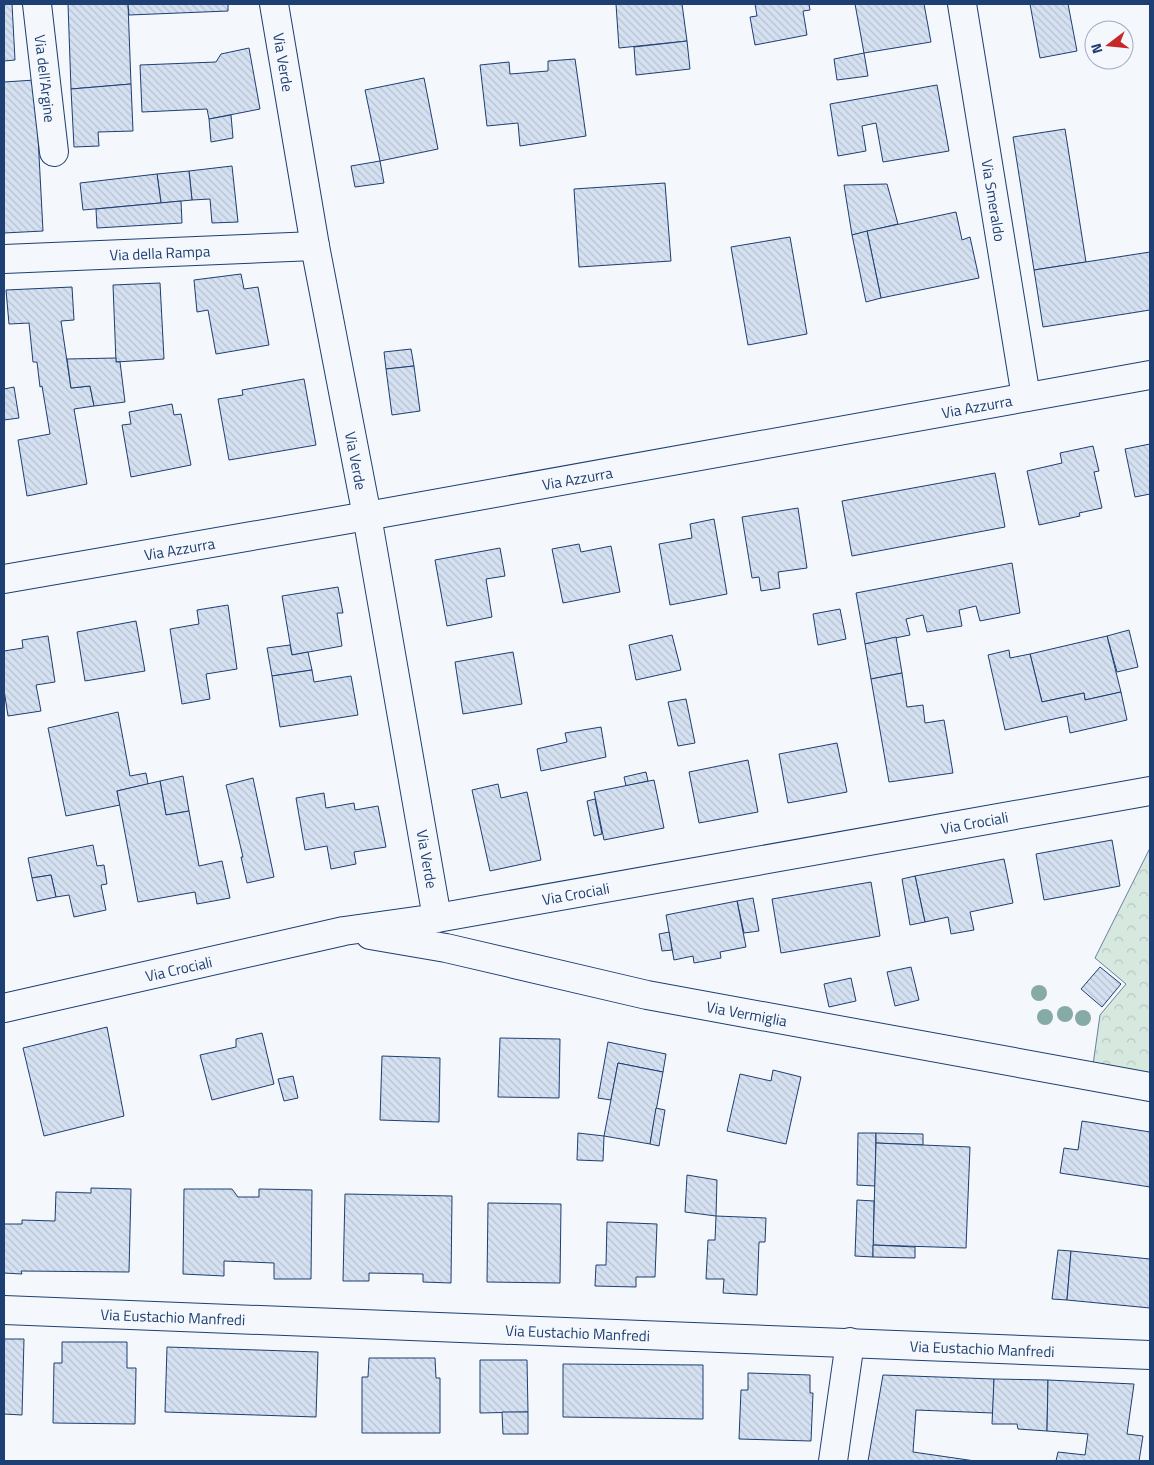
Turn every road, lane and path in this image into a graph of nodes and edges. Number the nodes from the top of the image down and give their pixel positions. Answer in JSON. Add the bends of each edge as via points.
{"nodes":[{"id":1,"x":37,"y":4,"type":"edge"},
{"id":2,"x":274,"y":4,"type":"edge"},
{"id":3,"x":962,"y":4,"type":"edge"},
{"id":4,"x":54,"y":152,"type":"dead end"},
{"id":5,"x":315,"y":246,"type":"junction"},
{"id":6,"x":4,"y":259,"type":"edge"},
{"id":7,"x":1150,"y":375,"type":"edge"},
{"id":8,"x":1026,"y":397,"type":"junction"},
{"id":9,"x":367,"y":516,"type":"junction"},
{"id":10,"x":4,"y":579,"type":"edge"},
{"id":11,"x":1150,"y":791,"type":"edge"},
{"id":12,"x":437,"y":918,"type":"junction"},
{"id":13,"x":344,"y":931,"type":"junction"},
{"id":14,"x":4,"y":1008,"type":"edge"},
{"id":15,"x":1150,"y":1087,"type":"edge"},
{"id":16,"x":4,"y":1310,"type":"edge"},
{"id":17,"x":850,"y":1342,"type":"junction"},
{"id":18,"x":1150,"y":1355,"type":"edge"},
{"id":19,"x":833,"y":1461,"type":"edge"}],
"edges":[{"from":1,"to":4,"type":"street","name":"Via dell'Argine"},
{"from":2,"to":5,"type":"street","name":"Via Verde"},
{"from":3,"to":8,"type":"street","name":"Via Smeraldo"},
{"from":5,"to":6,"type":"street","name":"Via della Rampa"},
{"from":5,"to":9,"type":"street","name":"Via Verde"},
{"from":7,"to":8,"type":"street","name":"Via Azzurra"},
{"from":8,"to":9,"type":"street","name":"Via Azzurra"},
{"from":9,"to":10,"type":"street","name":"Via Azzurra"},
{"from":9,"to":12,"type":"street","name":"Via Verde"},
{"from":11,"to":12,"type":"street","name":"Via Crociali"},
{"from":12,"to":13,"type":"street","name":"Via Crociali"},
{"from":13,"to":14,"type":"street","name":"Via Crociali"},
{"from":13,"to":15,"type":"street","name":"Via Vermiglia","via":[[446,948],[647,995]]},
{"from":16,"to":17,"type":"street","name":"Via Eustachio Manfredi"},
{"from":17,"to":18,"type":"street","name":"Via Eustachio Manfredi"},
{"from":17,"to":19,"type":"street"}]}
